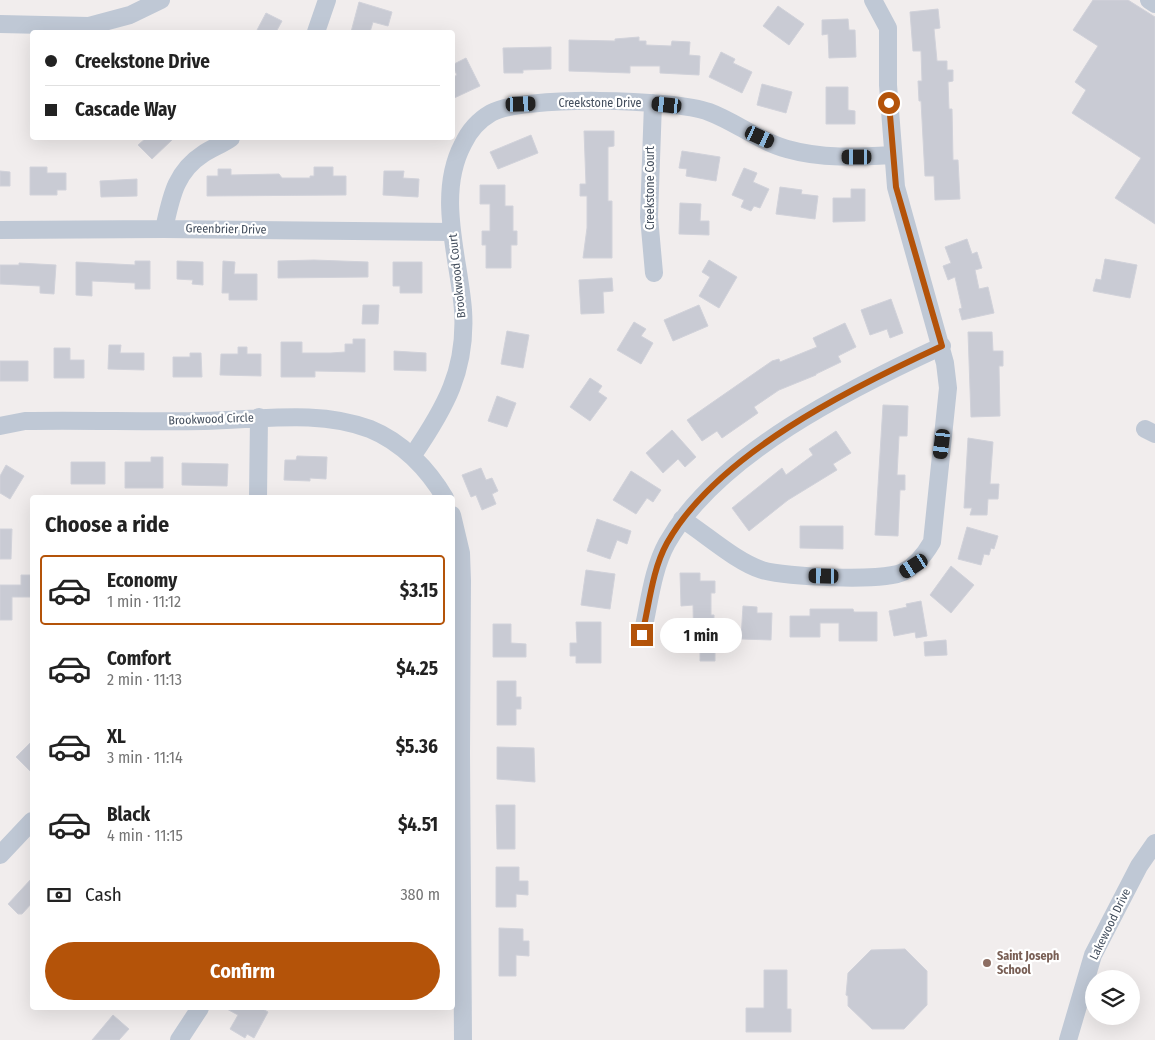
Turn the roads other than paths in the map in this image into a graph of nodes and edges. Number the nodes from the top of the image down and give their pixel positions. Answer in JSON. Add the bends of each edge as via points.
{"nodes":[{"id":1,"x":161,"y":0,"type":"edge"},
{"id":2,"x":327,"y":0,"type":"edge"},
{"id":3,"x":873,"y":0,"type":"edge"},
{"id":4,"x":1149,"y":0,"type":"edge"},
{"id":5,"x":1155,"y":4,"type":"edge"},
{"id":6,"x":0,"y":24,"type":"edge"},
{"id":7,"x":317,"y":30,"type":"edge"},
{"id":8,"x":653,"y":103,"type":"junction"},
{"id":9,"x":227,"y":140,"type":"edge"},
{"id":10,"x":462,"y":146,"type":"joint"},
{"id":11,"x":893,"y":156,"type":"junction"},
{"id":12,"x":164,"y":228,"type":"junction"},
{"id":13,"x":0,"y":230,"type":"edge"},
{"id":14,"x":452,"y":232,"type":"junction"},
{"id":15,"x":654,"y":273,"type":"dead end"},
{"id":16,"x":942,"y":346,"type":"junction"},
{"id":17,"x":259,"y":417,"type":"junction"},
{"id":18,"x":0,"y":426,"type":"edge"},
{"id":19,"x":413,"y":456,"type":"junction"},
{"id":20,"x":258,"y":495,"type":"edge"},
{"id":21,"x":443,"y":495,"type":"edge"},
{"id":22,"x":682,"y":519,"type":"junction"},
{"id":23,"x":455,"y":529,"type":"edge"},
{"id":24,"x":642,"y":635,"type":"dead end"},
{"id":25,"x":457,"y":753,"type":"edge"},
{"id":26,"x":30,"y":823,"type":"edge"},
{"id":27,"x":1155,"y":843,"type":"edge"},
{"id":28,"x":0,"y":855,"type":"edge"},
{"id":29,"x":199,"y":1010,"type":"edge"},
{"id":30,"x":179,"y":1040,"type":"edge"},
{"id":31,"x":463,"y":1040,"type":"edge"},
{"id":32,"x":1068,"y":1040,"type":"edge"}],
"edges":[{"from":1,"to":6,"type":"street","via":[[130,14],[89,26]]},
{"from":2,"to":7,"type":"street"},
{"from":3,"to":11,"type":"street","via":[[888,28]]},
{"from":4,"to":5,"type":"street"},
{"from":8,"to":10,"type":"street","name":"Creekstone Drive","via":[[521,104],[492,112],[470,130]]},
{"from":8,"to":11,"type":"street","name":"Creekstone Drive","via":[[709,112],[786,149],[827,157]]},
{"from":8,"to":15,"type":"street","name":"Creekstone Court","via":[[649,217]]},
{"from":9,"to":12,"type":"street","via":[[202,154],[182,172],[170,198]]},
{"from":10,"to":14,"type":"street","name":"Brookwood Court","via":[[456,157],[451,187]]},
{"from":11,"to":16,"type":"street","via":[[896,187]]},
{"from":12,"to":13,"type":"street","name":"Greenbrier Drive"},
{"from":12,"to":14,"type":"street","name":"Greenbrier Drive"},
{"from":14,"to":19,"type":"street","name":"Brookwood Court","via":[[463,311],[458,372],[451,393]]},
{"from":16,"to":22,"type":"street","via":[[819,408],[738,463]]},
{"from":16,"to":22,"type":"street","via":[[948,388],[936,514],[932,542],[914,566],[902,573],[874,577],[790,575],[763,570],[736,558]]},
{"from":17,"to":18,"type":"street","name":"Brookwood Circle","via":[[207,421],[25,421]]},
{"from":17,"to":19,"type":"street","name":"Brookwood Circle","via":[[344,421],[372,430]]},
{"from":17,"to":20,"type":"street"},
{"from":19,"to":21,"type":"street"},
{"from":22,"to":24,"type":"street","via":[[658,564]]},
{"from":23,"to":25,"type":"street","via":[[462,581]]},
{"from":25,"to":31,"type":"street"},
{"from":26,"to":28,"type":"street"},
{"from":27,"to":32,"type":"street","name":"Lakewood Drive","via":[[1139,866],[1093,955]]},
{"from":29,"to":30,"type":"street"}]}
